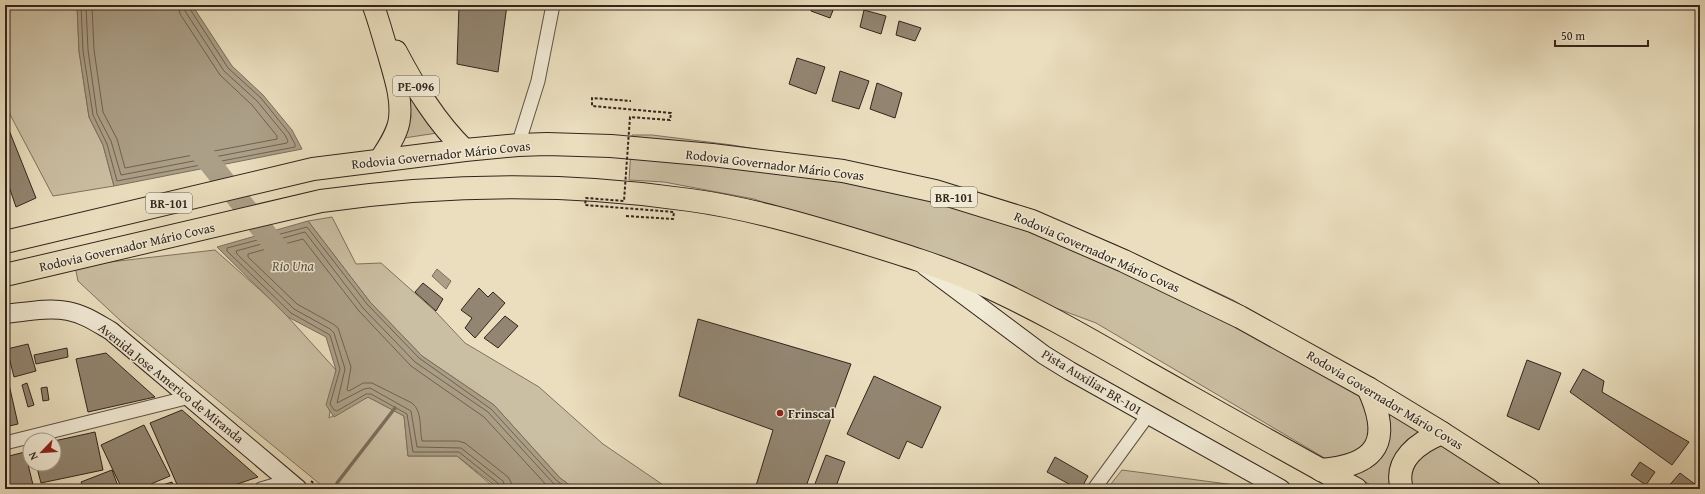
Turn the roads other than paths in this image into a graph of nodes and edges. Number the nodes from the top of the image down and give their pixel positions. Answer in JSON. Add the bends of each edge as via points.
{"nodes":[{"id":1,"x":553,"y":5,"type":"edge"},
{"id":2,"x":375,"y":10,"type":"edge"},
{"id":3,"x":518,"y":145,"type":"junction"},
{"id":4,"x":465,"y":150,"type":"junction"},
{"id":5,"x":379,"y":161,"type":"junction"},
{"id":6,"x":15,"y":240,"type":"edge"},
{"id":7,"x":913,"y":258,"type":"junction"},
{"id":8,"x":5,"y":275,"type":"edge"},
{"id":9,"x":5,"y":314,"type":"edge"},
{"id":10,"x":1368,"y":388,"type":"junction"},
{"id":11,"x":190,"y":397,"type":"junction"},
{"id":12,"x":1148,"y":415,"type":"junction"},
{"id":13,"x":1442,"y":433,"type":"junction"},
{"id":14,"x":5,"y":443,"type":"edge"},
{"id":15,"x":1321,"y":470,"type":"junction"},
{"id":16,"x":293,"y":485,"type":"edge"},
{"id":17,"x":261,"y":489,"type":"edge"},
{"id":18,"x":1094,"y":489,"type":"edge"},
{"id":19,"x":1281,"y":489,"type":"edge"},
{"id":20,"x":1356,"y":489,"type":"edge"},
{"id":21,"x":1402,"y":489,"type":"edge"},
{"id":22,"x":1529,"y":489,"type":"edge"}],
"edges":[{"from":1,"to":3,"type":"street","via":[[538,81]]},
{"from":2,"to":4,"type":"main road","number":"PE-096","via":[[430,109],[449,135]]},
{"from":2,"to":5,"type":"main road","number":"PE-096","via":[[399,93],[401,111],[392,141]]},
{"from":3,"to":4,"type":"highway","name":"Rodovia Governador Mário Covas","number":"BR-101"},
{"from":3,"to":10,"type":"highway","name":"Rodovia Governador Mário Covas","number":"BR-101","via":[[611,146],[712,155],[843,171],[935,191],[1032,221],[1124,261],[1240,317]]},
{"from":4,"to":5,"type":"highway","name":"Rodovia Governador Mário Covas","number":"BR-101"},
{"from":5,"to":6,"type":"highway","name":"Rodovia Governador Mário Covas","number":"BR-101","via":[[313,169]]},
{"from":7,"to":8,"type":"highway","name":"Rodovia Governador Mário Covas","number":"BR-101","via":[[826,231],[740,209],[692,200],[562,187],[497,187],[362,195],[321,201]]},
{"from":7,"to":12,"type":"main road","name":"Pista Auxiliar BR-101","via":[[1044,355]]},
{"from":7,"to":15,"type":"highway","name":"Rodovia Governador Mário Covas","number":"BR-101","via":[[1013,299]]},
{"from":9,"to":11,"type":"main road","name":"Avenida Jose Americo de Miranda","via":[[55,310],[68,311],[88,318],[111,332]]},
{"from":10,"to":13,"type":"highway","name":"Rodovia Governador Mário Covas","number":"BR-101"},
{"from":10,"to":15,"type":"highway","via":[[1378,412],[1380,425],[1380,437],[1375,447],[1353,464],[1338,469]]},
{"from":11,"to":14,"type":"street"},
{"from":11,"to":16,"type":"main road","name":"Avenida Jose Americo de Miranda"},
{"from":12,"to":18,"type":"street"},
{"from":12,"to":19,"type":"main road","name":"Pista Auxiliar BR-101"},
{"from":13,"to":21,"type":"highway","via":[[1413,449],[1401,472]]},
{"from":13,"to":22,"type":"highway","name":"Rodovia Governador Mário Covas","number":"BR-101"},
{"from":15,"to":20,"type":"highway","name":"Rodovia Governador Mário Covas","number":"BR-101"},
{"from":16,"to":17,"type":"street"}]}
